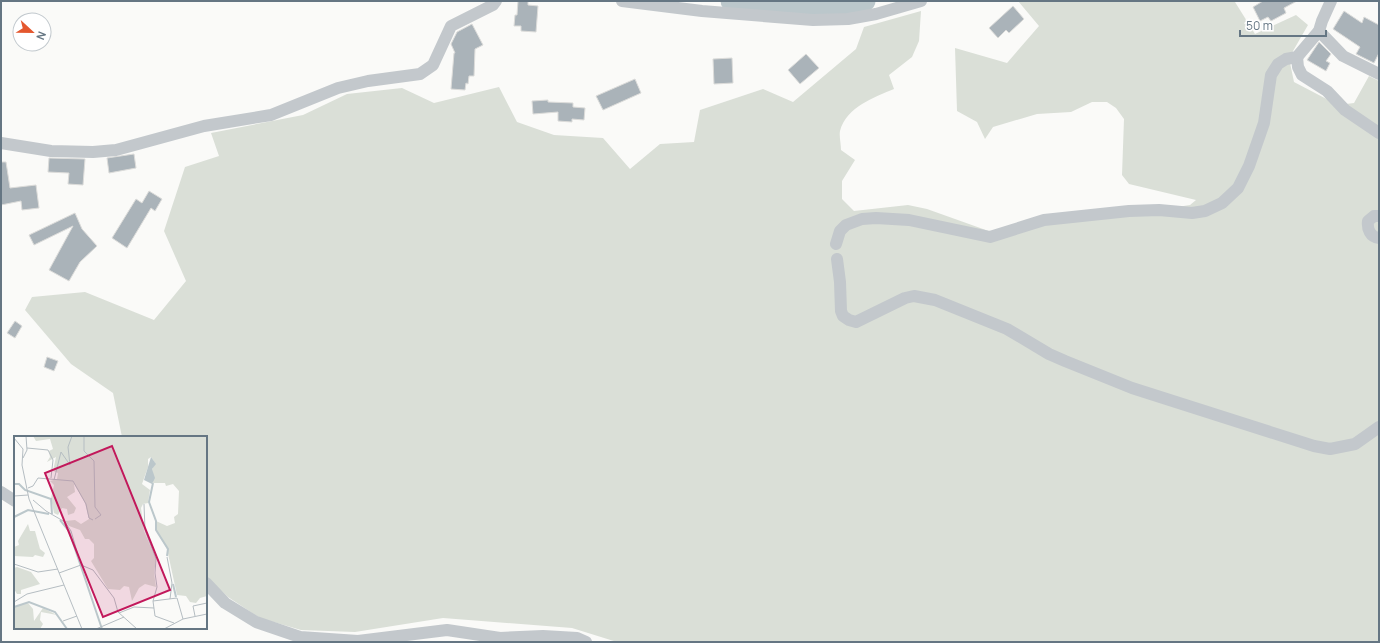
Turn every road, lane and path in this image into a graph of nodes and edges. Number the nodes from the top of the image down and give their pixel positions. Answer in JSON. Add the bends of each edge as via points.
{"nodes":[{"id":1,"x":496,"y":1,"type":"edge"},
{"id":2,"x":622,"y":1,"type":"edge"},
{"id":3,"x":921,"y":1,"type":"edge"},
{"id":4,"x":1331,"y":1,"type":"edge"},
{"id":5,"x":1319,"y":31,"type":"junction"},
{"id":6,"x":1297,"y":57,"type":"junction"},
{"id":7,"x":1379,"y":74,"type":"edge"},
{"id":8,"x":1379,"y":132,"type":"edge"},
{"id":9,"x":1,"y":143,"type":"edge"},
{"id":10,"x":1379,"y":216,"type":"edge"},
{"id":11,"x":1379,"y":238,"type":"edge"},
{"id":12,"x":836,"y":244,"type":"dead end"},
{"id":13,"x":837,"y":259,"type":"dead end"},
{"id":14,"x":1379,"y":427,"type":"edge"},
{"id":15,"x":1,"y":492,"type":"edge"},
{"id":16,"x":14,"y":500,"type":"edge"},
{"id":17,"x":207,"y":584,"type":"edge"},
{"id":18,"x":586,"y":642,"type":"edge"}],
"edges":[{"from":1,"to":9,"type":"street","via":[[493,6],[451,26],[432,65],[420,74],[338,88],[271,115],[204,126],[116,150],[51,151]]},
{"from":2,"to":3,"type":"street","via":[[813,20],[848,19]]},
{"from":4,"to":5,"type":"street"},
{"from":5,"to":6,"type":"street"},
{"from":5,"to":7,"type":"street","via":[[1343,56]]},
{"from":6,"to":8,"type":"street","via":[[1302,75],[1327,91],[1345,110]]},
{"from":6,"to":12,"type":"street","via":[[1278,64],[1271,75],[1264,123],[1249,166],[1238,188],[1222,203],[1205,211],[1192,213],[1152,210],[1071,216],[1044,220],[990,236],[909,220],[862,219],[846,225],[840,231]]},
{"from":10,"to":11,"type":"street","via":[[1374,216],[1368,221],[1367,227],[1369,233]]},
{"from":13,"to":14,"type":"street","via":[[841,311],[849,320],[856,322],[905,298],[914,296],[935,300],[1007,329],[1049,354],[1132,388],[1314,446],[1330,449],[1355,444]]},
{"from":15,"to":16,"type":"street"},
{"from":17,"to":18,"type":"street","via":[[225,603],[256,622],[300,637],[358,641],[447,630],[500,638],[543,636],[577,638]]}]}
